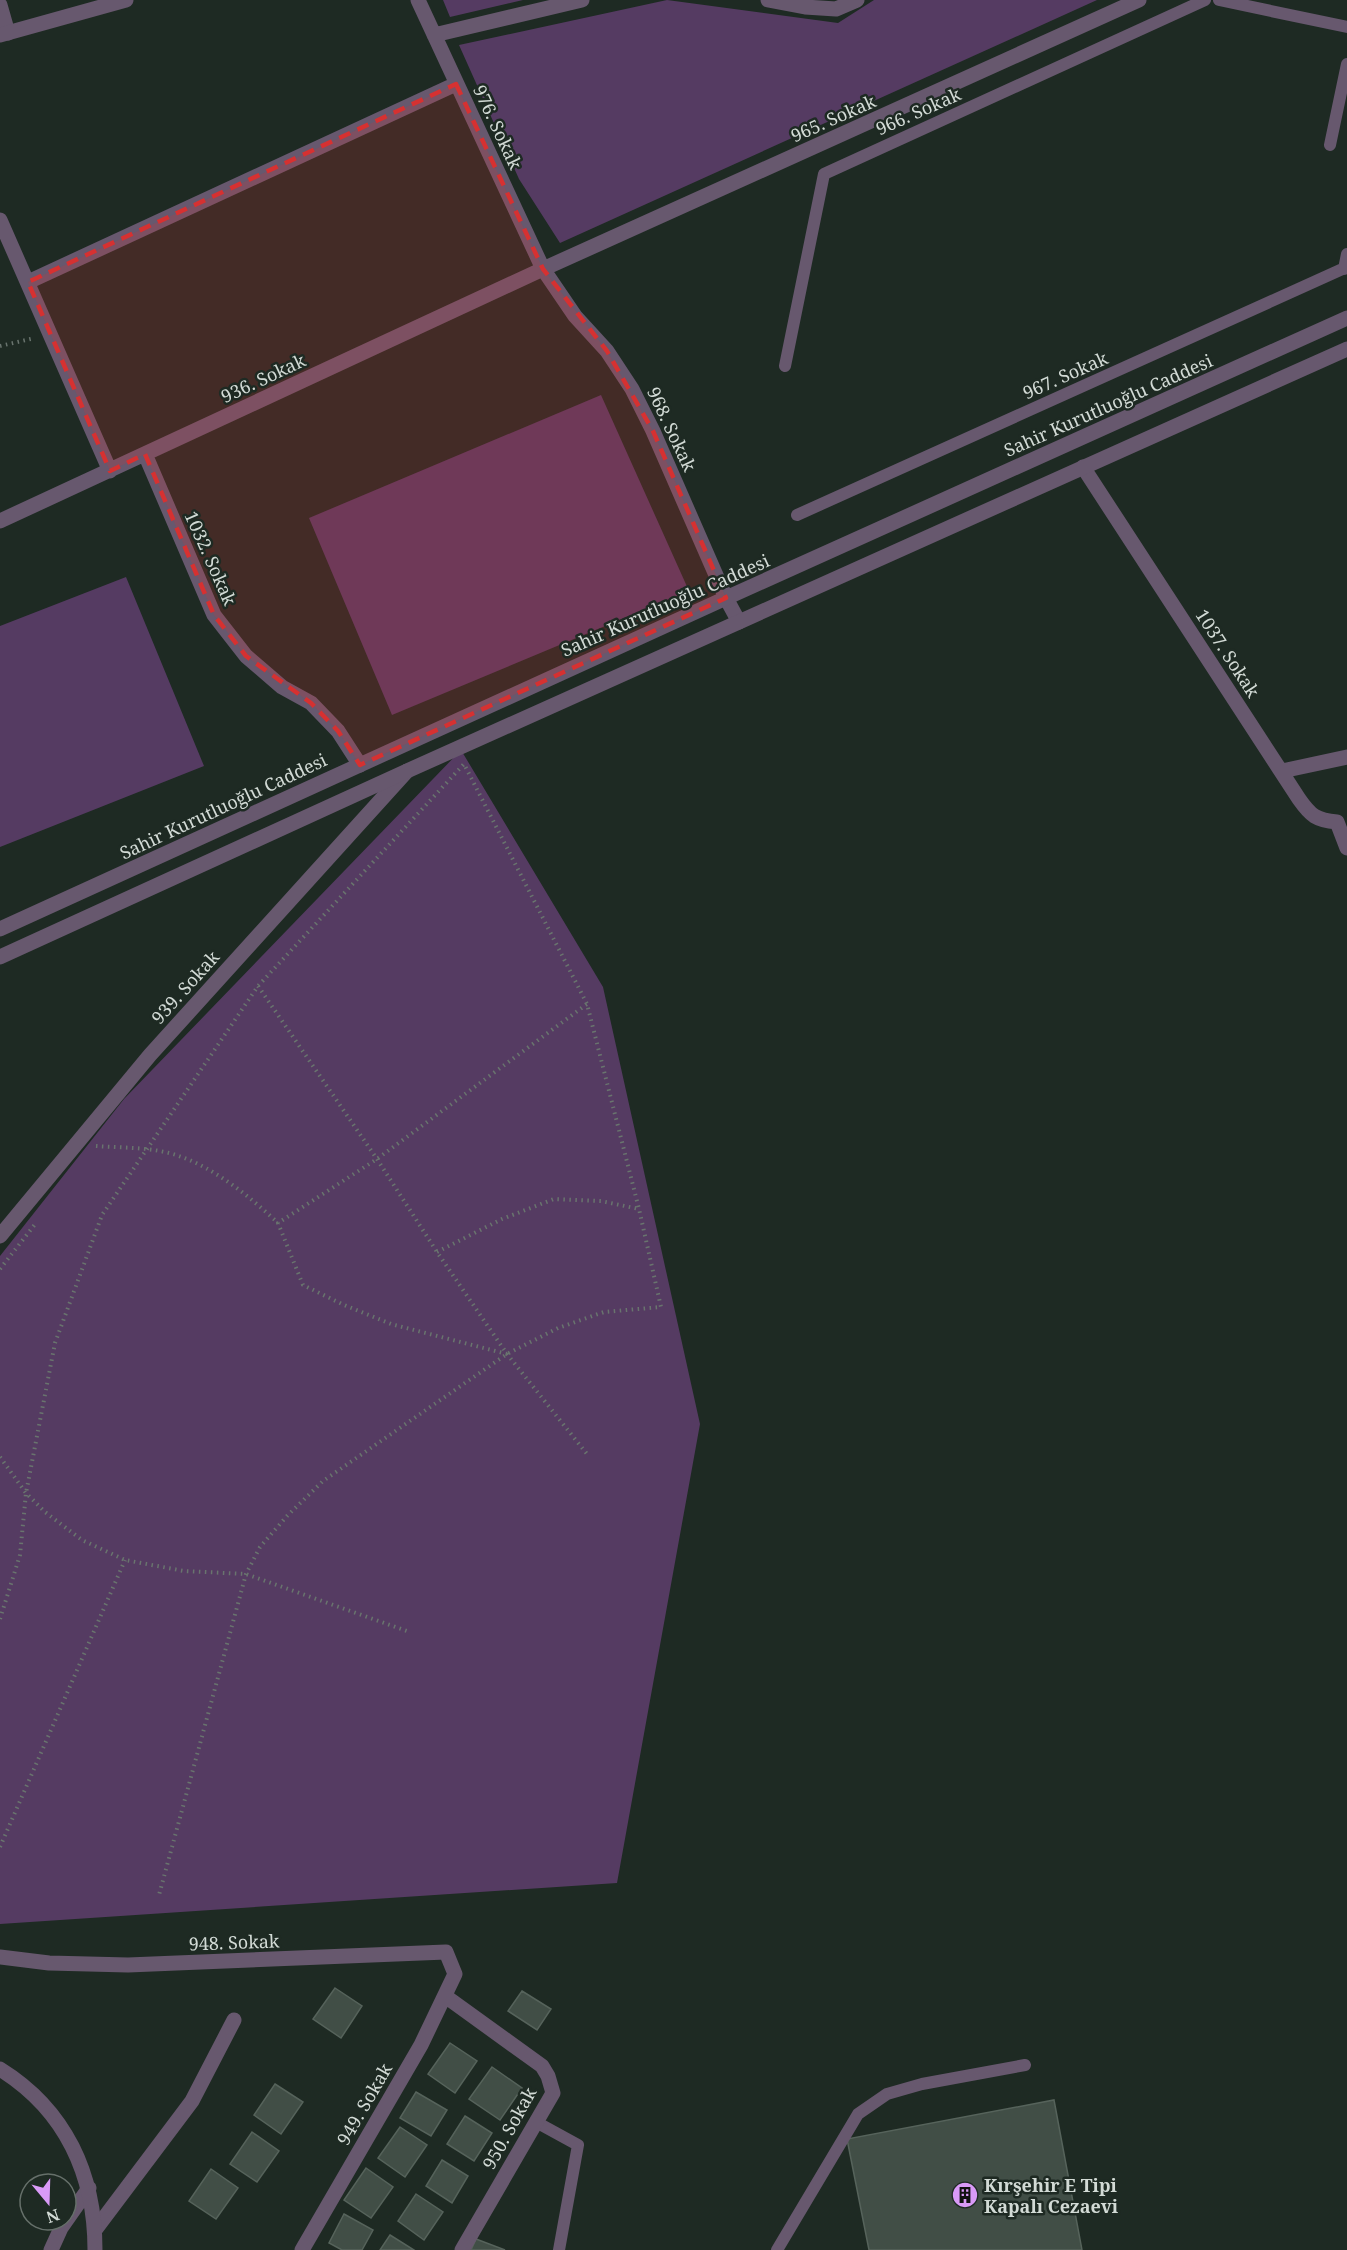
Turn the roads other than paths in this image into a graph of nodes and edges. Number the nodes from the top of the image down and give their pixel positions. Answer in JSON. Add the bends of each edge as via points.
{"nodes":[{"id":1,"x":126,"y":0,"type":"edge"},
{"id":2,"x":418,"y":0,"type":"edge"},
{"id":3,"x":582,"y":0,"type":"edge"},
{"id":4,"x":768,"y":0,"type":"edge"},
{"id":5,"x":856,"y":0,"type":"edge"},
{"id":6,"x":1139,"y":0,"type":"edge"},
{"id":7,"x":1205,"y":0,"type":"edge"},
{"id":8,"x":1219,"y":0,"type":"edge"},
{"id":9,"x":0,"y":5,"type":"edge"},
{"id":10,"x":1347,"y":27,"type":"edge"},
{"id":11,"x":4,"y":34,"type":"edge"},
{"id":12,"x":434,"y":35,"type":"junction"},
{"id":13,"x":1347,"y":64,"type":"edge"},
{"id":14,"x":456,"y":84,"type":"junction"},
{"id":15,"x":1330,"y":145,"type":"dead end"},
{"id":16,"x":0,"y":220,"type":"edge"},
{"id":17,"x":1347,"y":254,"type":"edge"},
{"id":18,"x":1345,"y":268,"type":"edge"},
{"id":19,"x":543,"y":269,"type":"junction"},
{"id":20,"x":28,"y":282,"type":"junction"},
{"id":21,"x":1347,"y":318,"type":"edge"},
{"id":22,"x":1347,"y":349,"type":"edge"},
{"id":23,"x":785,"y":366,"type":"dead end"},
{"id":24,"x":145,"y":454,"type":"junction"},
{"id":25,"x":1083,"y":467,"type":"junction"},
{"id":26,"x":110,"y":471,"type":"junction"},
{"id":27,"x":797,"y":515,"type":"dead end"},
{"id":28,"x":0,"y":522,"type":"edge"},
{"id":29,"x":726,"y":598,"type":"junction"},
{"id":30,"x":739,"y":622,"type":"junction"},
{"id":31,"x":1347,"y":757,"type":"edge"},
{"id":32,"x":360,"y":765,"type":"junction"},
{"id":33,"x":407,"y":771,"type":"junction"},
{"id":34,"x":1282,"y":771,"type":"junction"},
{"id":35,"x":1347,"y":848,"type":"edge"},
{"id":36,"x":0,"y":929,"type":"edge"},
{"id":37,"x":0,"y":957,"type":"edge"},
{"id":38,"x":0,"y":1236,"type":"edge"},
{"id":39,"x":0,"y":1957,"type":"edge"},
{"id":40,"x":455,"y":1974,"type":"joint"},
{"id":41,"x":445,"y":1996,"type":"junction"},
{"id":42,"x":234,"y":2020,"type":"dead end"},
{"id":43,"x":1025,"y":2065,"type":"dead end"},
{"id":44,"x":0,"y":2069,"type":"edge"},
{"id":45,"x":536,"y":2122,"type":"junction"},
{"id":46,"x":89,"y":2188,"type":"junction"},
{"id":47,"x":95,"y":2230,"type":"junction"},
{"id":48,"x":51,"y":2250,"type":"edge"},
{"id":49,"x":95,"y":2250,"type":"edge"},
{"id":50,"x":302,"y":2250,"type":"edge"},
{"id":51,"x":462,"y":2250,"type":"edge"},
{"id":52,"x":559,"y":2250,"type":"edge"},
{"id":53,"x":777,"y":2250,"type":"edge"}],
"edges":[{"from":1,"to":11,"type":"street"},
{"from":2,"to":12,"type":"street","name":"976. Sokak"},
{"from":3,"to":12,"type":"street"},
{"from":4,"to":5,"type":"street","via":[[836,9]]},
{"from":6,"to":19,"type":"street","name":"965. Sokak"},
{"from":7,"to":23,"type":"lane","name":"966. Sokak","via":[[824,174]]},
{"from":8,"to":10,"type":"lane"},
{"from":9,"to":11,"type":"street"},
{"from":12,"to":14,"type":"street","name":"976. Sokak"},
{"from":13,"to":15,"type":"lane"},
{"from":14,"to":19,"type":"street","name":"976. Sokak"},
{"from":14,"to":20,"type":"street"},
{"from":16,"to":20,"type":"street"},
{"from":17,"to":18,"type":"lane"},
{"from":18,"to":27,"type":"lane","name":"967. Sokak"},
{"from":19,"to":24,"type":"street","name":"936. Sokak"},
{"from":19,"to":29,"type":"street","name":"968. Sokak","via":[[632,389]]},
{"from":20,"to":26,"type":"street"},
{"from":21,"to":29,"type":"street","name":"Sahir Kurutluoğlu Caddesi"},
{"from":22,"to":25,"type":"street"},
{"from":24,"to":26,"type":"street","name":"936. Sokak"},
{"from":24,"to":32,"type":"street","name":"1032. Sokak","via":[[214,615],[246,656],[282,687],[311,703],[338,731]]},
{"from":25,"to":30,"type":"street"},
{"from":25,"to":34,"type":"street","name":"1037. Sokak"},
{"from":26,"to":28,"type":"street","name":"936. Sokak"},
{"from":29,"to":30,"type":"street","name":"968. Sokak"},
{"from":29,"to":32,"type":"street","name":"Sahir Kurutluoğlu Caddesi"},
{"from":30,"to":33,"type":"street"},
{"from":31,"to":34,"type":"street"},
{"from":32,"to":36,"type":"street","name":"Sahir Kurutluoğlu Caddesi"},
{"from":33,"to":37,"type":"street"},
{"from":33,"to":38,"type":"street","name":"939. Sokak","via":[[150,1055]]},
{"from":34,"to":35,"type":"street","name":"1037. Sokak","via":[[1310,813],[1321,821],[1337,822]]},
{"from":39,"to":40,"type":"street","name":"948. Sokak","via":[[128,1965],[446,1952]]},
{"from":40,"to":41,"type":"street","name":"949. Sokak"},
{"from":41,"to":45,"type":"street","name":"950. Sokak","via":[[542,2066],[553,2093]]},
{"from":41,"to":50,"type":"street","name":"949. Sokak","via":[[422,2045]]},
{"from":42,"to":47,"type":"street","via":[[192,2101]]},
{"from":43,"to":53,"type":"lane","via":[[887,2094],[858,2114]]},
{"from":44,"to":46,"type":"street","via":[[37,2099],[63,2129],[79,2157]]},
{"from":45,"to":51,"type":"street","name":"950. Sokak"},
{"from":45,"to":52,"type":"lane","via":[[578,2145]]},
{"from":46,"to":47,"type":"street"},
{"from":46,"to":48,"type":"street"},
{"from":47,"to":49,"type":"street"}]}
